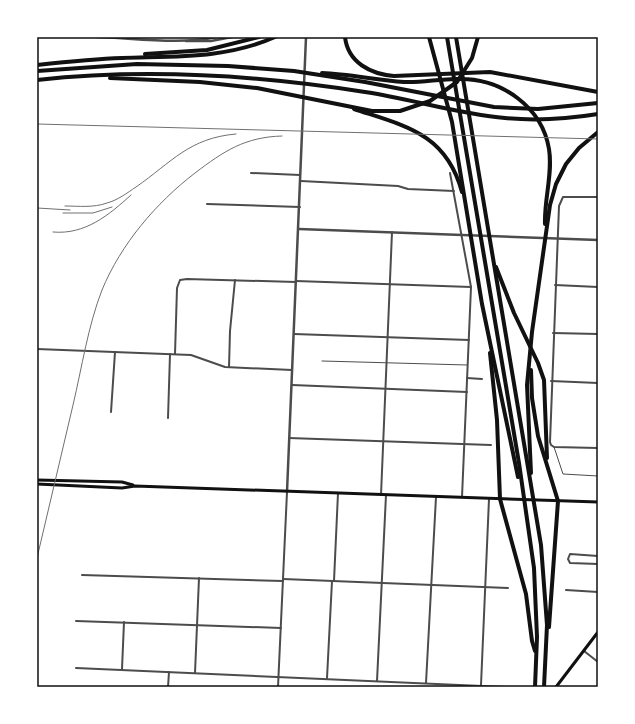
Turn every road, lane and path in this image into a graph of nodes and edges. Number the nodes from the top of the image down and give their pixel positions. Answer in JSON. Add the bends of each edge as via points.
{"nodes":[{"id":1,"x":98,"y":37,"type":"edge"},
{"id":2,"x":216,"y":37,"type":"edge"},
{"id":3,"x":232,"y":37,"type":"edge"},
{"id":4,"x":259,"y":37,"type":"edge"},
{"id":5,"x":275,"y":37,"type":"edge"},
{"id":6,"x":306,"y":37,"type":"edge"},
{"id":7,"x":346,"y":37,"type":"edge"},
{"id":8,"x":429,"y":37,"type":"edge"},
{"id":9,"x":447,"y":37,"type":"edge"},
{"id":10,"x":456,"y":37,"type":"edge"},
{"id":11,"x":477,"y":37,"type":"edge"},
{"id":12,"x":176,"y":40,"type":"junction"},
{"id":13,"x":120,"y":58,"type":"junction"},
{"id":14,"x":37,"y":65,"type":"edge"},
{"id":15,"x":37,"y":71,"type":"edge"},
{"id":16,"x":294,"y":71,"type":"junction"},
{"id":17,"x":84,"y":76,"type":"junction"},
{"id":18,"x":37,"y":80,"type":"edge"},
{"id":19,"x":598,"y":92,"type":"edge"},
{"id":20,"x":335,"y":103,"type":"junction"},
{"id":21,"x":598,"y":103,"type":"edge"},
{"id":22,"x":598,"y":114,"type":"edge"},
{"id":23,"x":596,"y":134,"type":"edge"},
{"id":24,"x":251,"y":173,"type":"dead end"},
{"id":25,"x":450,"y":173,"type":"dead end"},
{"id":26,"x":301,"y":175,"type":"junction"},
{"id":27,"x":301,"y":181,"type":"junction"},
{"id":28,"x":454,"y":191,"type":"junction"},
{"id":29,"x":598,"y":197,"type":"edge"},
{"id":30,"x":207,"y":204,"type":"dead end"},
{"id":31,"x":466,"y":205,"type":"junction"},
{"id":32,"x":300,"y":207,"type":"junction"},
{"id":33,"x":299,"y":229,"type":"junction"},
{"id":34,"x":392,"y":232,"type":"junction"},
{"id":35,"x":545,"y":234,"type":"junction"},
{"id":36,"x":462,"y":235,"type":"junction"},
{"id":37,"x":558,"y":239,"type":"junction"},
{"id":38,"x":598,"y":240,"type":"edge"},
{"id":39,"x":494,"y":260,"type":"junction"},
{"id":40,"x":234,"y":280,"type":"junction"},
{"id":41,"x":296,"y":282,"type":"junction"},
{"id":42,"x":390,"y":284,"type":"junction"},
{"id":43,"x":555,"y":285,"type":"junction"},
{"id":44,"x":471,"y":287,"type":"junction"},
{"id":45,"x":598,"y":287,"type":"edge"},
{"id":46,"x":487,"y":331,"type":"junction"},
{"id":47,"x":553,"y":333,"type":"junction"},
{"id":48,"x":294,"y":334,"type":"junction"},
{"id":49,"x":598,"y":334,"type":"edge"},
{"id":50,"x":388,"y":337,"type":"junction"},
{"id":51,"x":469,"y":340,"type":"junction"},
{"id":52,"x":37,"y":349,"type":"edge"},
{"id":53,"x":115,"y":352,"type":"junction"},
{"id":54,"x":170,"y":354,"type":"junction"},
{"id":55,"x":175,"y":354,"type":"junction"},
{"id":56,"x":530,"y":356,"type":"junction"},
{"id":57,"x":322,"y":361,"type":"dead end"},
{"id":58,"x":387,"y":363,"type":"junction"},
{"id":59,"x":468,"y":365,"type":"junction"},
{"id":60,"x":229,"y":367,"type":"junction"},
{"id":61,"x":292,"y":370,"type":"junction"},
{"id":62,"x":467,"y":378,"type":"junction"},
{"id":63,"x":482,"y":379,"type":"dead end"},
{"id":64,"x":551,"y":381,"type":"junction"},
{"id":65,"x":598,"y":383,"type":"edge"},
{"id":66,"x":292,"y":385,"type":"junction"},
{"id":67,"x":386,"y":389,"type":"junction"},
{"id":68,"x":466,"y":392,"type":"junction"},
{"id":69,"x":111,"y":412,"type":"dead end"},
{"id":70,"x":168,"y":418,"type":"dead end"},
{"id":71,"x":289,"y":438,"type":"junction"},
{"id":72,"x":384,"y":441,"type":"junction"},
{"id":73,"x":465,"y":444,"type":"junction"},
{"id":74,"x":491,"y":445,"type":"dead end"},
{"id":75,"x":554,"y":446,"type":"junction"},
{"id":76,"x":598,"y":448,"type":"edge"},
{"id":77,"x":547,"y":464,"type":"junction"},
{"id":78,"x":598,"y":476,"type":"edge"},
{"id":79,"x":37,"y":480,"type":"edge"},
{"id":80,"x":37,"y":484,"type":"edge"},
{"id":81,"x":135,"y":486,"type":"junction"},
{"id":82,"x":287,"y":492,"type":"junction"},
{"id":83,"x":338,"y":493,"type":"junction"},
{"id":84,"x":532,"y":493,"type":"junction"},
{"id":85,"x":381,"y":495,"type":"junction"},
{"id":86,"x":386,"y":495,"type":"junction"},
{"id":87,"x":523,"y":496,"type":"junction"},
{"id":88,"x":436,"y":497,"type":"junction"},
{"id":89,"x":462,"y":498,"type":"junction"},
{"id":90,"x":489,"y":499,"type":"junction"},
{"id":91,"x":500,"y":499,"type":"junction"},
{"id":92,"x":558,"y":501,"type":"junction"},
{"id":93,"x":598,"y":502,"type":"edge"},
{"id":94,"x":598,"y":556,"type":"edge"},
{"id":95,"x":598,"y":564,"type":"edge"},
{"id":96,"x":82,"y":575,"type":"dead end"},
{"id":97,"x":199,"y":578,"type":"junction"},
{"id":98,"x":283,"y":580,"type":"junction"},
{"id":99,"x":333,"y":581,"type":"junction"},
{"id":100,"x":382,"y":584,"type":"junction"},
{"id":101,"x":431,"y":585,"type":"junction"},
{"id":102,"x":486,"y":587,"type":"junction"},
{"id":103,"x":508,"y":588,"type":"dead end"},
{"id":104,"x":566,"y":590,"type":"dead end"},
{"id":105,"x":598,"y":592,"type":"edge"},
{"id":106,"x":76,"y":620,"type":"dead end"},
{"id":107,"x":124,"y":622,"type":"junction"},
{"id":108,"x":197,"y":625,"type":"junction"},
{"id":109,"x":281,"y":628,"type":"junction"},
{"id":110,"x":598,"y":632,"type":"edge"},
{"id":111,"x":547,"y":640,"type":"junction"},
{"id":112,"x":584,"y":651,"type":"junction"},
{"id":113,"x":537,"y":657,"type":"junction"},
{"id":114,"x":598,"y":662,"type":"edge"},
{"id":115,"x":76,"y":668,"type":"dead end"},
{"id":116,"x":122,"y":670,"type":"junction"},
{"id":117,"x":169,"y":672,"type":"junction"},
{"id":118,"x":195,"y":673,"type":"junction"},
{"id":119,"x":279,"y":676,"type":"junction"},
{"id":120,"x":327,"y":678,"type":"junction"},
{"id":121,"x":378,"y":681,"type":"junction"},
{"id":122,"x":426,"y":683,"type":"junction"},
{"id":123,"x":481,"y":686,"type":"junction"},
{"id":124,"x":168,"y":687,"type":"edge"},
{"id":125,"x":278,"y":687,"type":"edge"},
{"id":126,"x":504,"y":687,"type":"edge"},
{"id":127,"x":535,"y":687,"type":"edge"},
{"id":128,"x":544,"y":687,"type":"edge"},
{"id":129,"x":556,"y":687,"type":"edge"}],
"edges":[{"from":1,"to":12,"type":"street"},
{"from":2,"to":12,"type":"street"},
{"from":3,"to":12,"type":"street","via":[[203,42]]},
{"from":4,"to":13,"type":"highway","via":[[207,50]]},
{"from":5,"to":13,"type":"highway","via":[[246,48],[208,55]]},
{"from":6,"to":26,"type":"street"},
{"from":7,"to":19,"type":"highway","via":[[350,52],[356,61],[380,74],[394,76],[490,72]]},
{"from":8,"to":31,"type":"highway","via":[[452,122]]},
{"from":9,"to":87,"type":"highway"},
{"from":10,"to":39,"type":"highway"},
{"from":11,"to":20,"type":"highway","via":[[468,64],[456,82],[430,101],[400,111],[383,111]]},
{"from":13,"to":14,"type":"highway"},
{"from":15,"to":16,"type":"highway","via":[[137,64],[228,66]]},
{"from":16,"to":21,"type":"highway","via":[[494,107],[538,109]]},
{"from":16,"to":35,"type":"highway","via":[[404,82],[470,79],[495,85],[520,100],[541,126],[548,144],[550,175],[544,219]]},
{"from":17,"to":18,"type":"highway"},
{"from":17,"to":20,"type":"highway","via":[[227,84]]},
{"from":17,"to":22,"type":"highway","via":[[200,75],[309,84],[367,92],[505,118],[553,118]]},
{"from":20,"to":31,"type":"highway","via":[[404,125],[424,135],[445,155],[458,176]]},
{"from":23,"to":35,"type":"highway","via":[[579,148],[566,164],[556,184]]},
{"from":24,"to":26,"type":"street"},
{"from":25,"to":28,"type":"street"},
{"from":26,"to":27,"type":"street"},
{"from":27,"to":28,"type":"street"},
{"from":27,"to":32,"type":"street"},
{"from":28,"to":36,"type":"street"},
{"from":29,"to":37,"type":"street","via":[[563,197],[559,206]]},
{"from":30,"to":32,"type":"street"},
{"from":31,"to":46,"type":"highway"},
{"from":32,"to":33,"type":"street"},
{"from":33,"to":34,"type":"street"},
{"from":33,"to":41,"type":"street"},
{"from":34,"to":36,"type":"street"},
{"from":34,"to":42,"type":"street"},
{"from":35,"to":56,"type":"highway"},
{"from":36,"to":37,"type":"street"},
{"from":36,"to":44,"type":"street"},
{"from":37,"to":38,"type":"street"},
{"from":37,"to":43,"type":"street"},
{"from":39,"to":77,"type":"highway","via":[[514,313],[541,371],[545,389]]},
{"from":39,"to":84,"type":"highway"},
{"from":40,"to":41,"type":"street"},
{"from":40,"to":55,"type":"street","via":[[180,280],[177,288]]},
{"from":40,"to":60,"type":"street"},
{"from":41,"to":42,"type":"street"},
{"from":41,"to":48,"type":"street"},
{"from":42,"to":44,"type":"street"},
{"from":42,"to":50,"type":"street"},
{"from":43,"to":45,"type":"street"},
{"from":43,"to":47,"type":"street"},
{"from":44,"to":51,"type":"street"},
{"from":46,"to":87,"type":"highway"},
{"from":46,"to":91,"type":"highway","via":[[497,420]]},
{"from":47,"to":49,"type":"street"},
{"from":47,"to":64,"type":"street"},
{"from":48,"to":50,"type":"street"},
{"from":48,"to":61,"type":"street"},
{"from":50,"to":51,"type":"street"},
{"from":50,"to":58,"type":"street"},
{"from":51,"to":59,"type":"street"},
{"from":52,"to":53,"type":"street"},
{"from":53,"to":54,"type":"street"},
{"from":53,"to":69,"type":"street"},
{"from":54,"to":55,"type":"street"},
{"from":54,"to":70,"type":"street"},
{"from":55,"to":60,"type":"street","via":[[191,355]]},
{"from":56,"to":77,"type":"highway","via":[[534,415]]},
{"from":56,"to":84,"type":"highway","via":[[527,419]]},
{"from":57,"to":58,"type":"lane"},
{"from":58,"to":59,"type":"lane"},
{"from":58,"to":67,"type":"street"},
{"from":59,"to":62,"type":"street"},
{"from":60,"to":61,"type":"street"},
{"from":61,"to":66,"type":"street"},
{"from":62,"to":63,"type":"street"},
{"from":62,"to":68,"type":"street"},
{"from":64,"to":65,"type":"street"},
{"from":64,"to":75,"type":"street","via":[[551,445]]},
{"from":66,"to":67,"type":"street"},
{"from":66,"to":71,"type":"street"},
{"from":67,"to":68,"type":"street"},
{"from":67,"to":72,"type":"street"},
{"from":68,"to":73,"type":"street"},
{"from":71,"to":72,"type":"street"},
{"from":71,"to":82,"type":"street"},
{"from":72,"to":73,"type":"street"},
{"from":72,"to":85,"type":"street"},
{"from":73,"to":74,"type":"street"},
{"from":73,"to":89,"type":"street"},
{"from":75,"to":76,"type":"street"},
{"from":75,"to":78,"type":"lane","via":[[563,474]]},
{"from":77,"to":92,"type":"highway"},
{"from":79,"to":81,"type":"main road","via":[[122,482]]},
{"from":80,"to":81,"type":"main road","via":[[122,488]]},
{"from":81,"to":82,"type":"main road"},
{"from":82,"to":83,"type":"main road"},
{"from":82,"to":98,"type":"street"},
{"from":83,"to":85,"type":"main road"},
{"from":83,"to":99,"type":"street"},
{"from":84,"to":111,"type":"highway","via":[[544,571]]},
{"from":85,"to":86,"type":"main road"},
{"from":86,"to":88,"type":"main road"},
{"from":86,"to":100,"type":"street"},
{"from":87,"to":113,"type":"highway","via":[[536,591]]},
{"from":88,"to":89,"type":"main road"},
{"from":88,"to":101,"type":"street"},
{"from":89,"to":90,"type":"main road"},
{"from":90,"to":91,"type":"main road"},
{"from":90,"to":102,"type":"street"},
{"from":91,"to":92,"type":"main road"},
{"from":91,"to":113,"type":"highway","via":[[526,594],[532,641]]},
{"from":92,"to":93,"type":"main road"},
{"from":92,"to":111,"type":"highway"},
{"from":94,"to":95,"type":"street","via":[[570,554],[568,559],[570,563]]},
{"from":96,"to":97,"type":"street"},
{"from":97,"to":98,"type":"street"},
{"from":97,"to":108,"type":"street"},
{"from":98,"to":99,"type":"street"},
{"from":98,"to":109,"type":"street"},
{"from":99,"to":100,"type":"street"},
{"from":99,"to":120,"type":"street"},
{"from":100,"to":101,"type":"street"},
{"from":100,"to":121,"type":"street"},
{"from":101,"to":102,"type":"street"},
{"from":101,"to":122,"type":"street"},
{"from":102,"to":103,"type":"street"},
{"from":102,"to":123,"type":"street"},
{"from":104,"to":105,"type":"street"},
{"from":106,"to":107,"type":"street"},
{"from":107,"to":108,"type":"street"},
{"from":107,"to":116,"type":"street"},
{"from":108,"to":109,"type":"street"},
{"from":108,"to":118,"type":"street"},
{"from":109,"to":119,"type":"street"},
{"from":110,"to":112,"type":"main road"},
{"from":111,"to":128,"type":"highway"},
{"from":112,"to":114,"type":"street"},
{"from":112,"to":129,"type":"main road"},
{"from":113,"to":127,"type":"highway"},
{"from":115,"to":116,"type":"street"},
{"from":116,"to":117,"type":"street"},
{"from":117,"to":118,"type":"street"},
{"from":117,"to":124,"type":"street"},
{"from":118,"to":119,"type":"street"},
{"from":119,"to":120,"type":"street"},
{"from":119,"to":125,"type":"street"},
{"from":120,"to":121,"type":"street"},
{"from":121,"to":122,"type":"street"},
{"from":122,"to":123,"type":"street"},
{"from":123,"to":126,"type":"street"}]}
